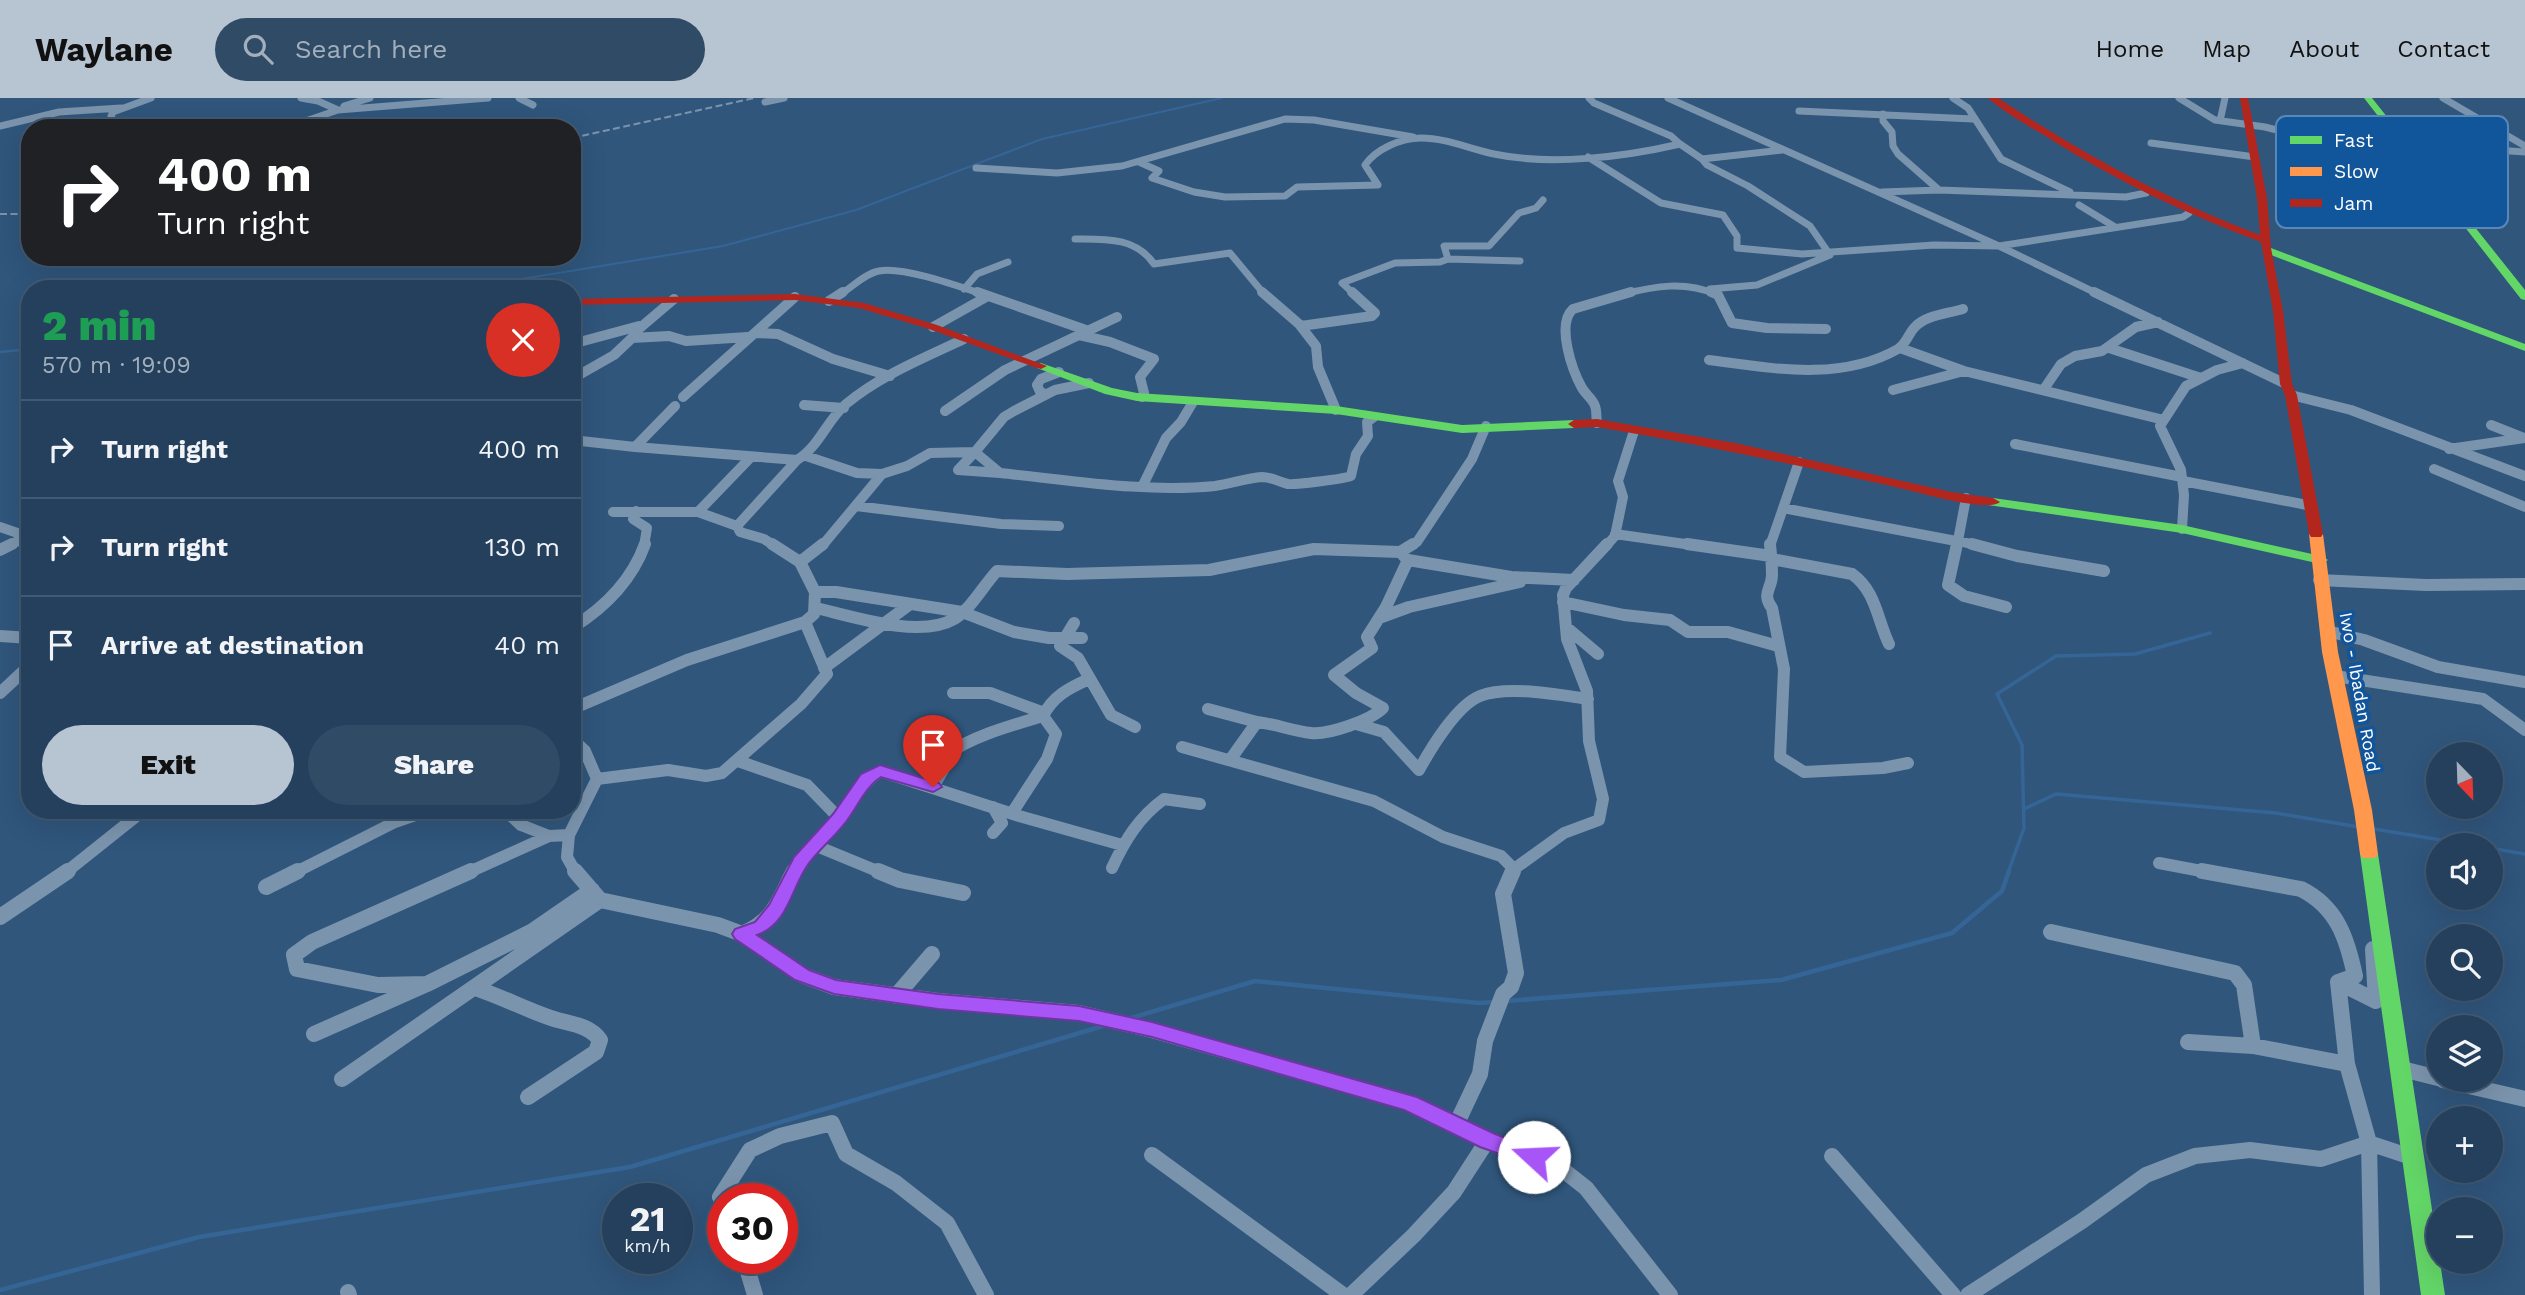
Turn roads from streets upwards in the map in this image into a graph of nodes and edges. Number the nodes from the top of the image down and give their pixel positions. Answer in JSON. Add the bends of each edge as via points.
{"nodes":[{"id":1,"x":151,"y":98,"type":"edge"},
{"id":2,"x":301,"y":98,"type":"edge"},
{"id":3,"x":309,"y":98,"type":"edge"},
{"id":4,"x":370,"y":98,"type":"edge"},
{"id":5,"x":488,"y":98,"type":"edge"},
{"id":6,"x":519,"y":98,"type":"edge"},
{"id":7,"x":784,"y":98,"type":"edge"},
{"id":8,"x":1589,"y":98,"type":"edge"},
{"id":9,"x":1668,"y":98,"type":"edge"},
{"id":10,"x":1953,"y":98,"type":"edge"},
{"id":11,"x":1993,"y":98,"type":"edge"},
{"id":12,"x":2179,"y":98,"type":"edge"},
{"id":13,"x":2225,"y":98,"type":"edge"},
{"id":14,"x":2244,"y":98,"type":"edge"},
{"id":15,"x":2368,"y":98,"type":"edge"},
{"id":16,"x":2443,"y":98,"type":"edge"},
{"id":17,"x":765,"y":102,"type":"dead end"},
{"id":18,"x":533,"y":105,"type":"dead end"},
{"id":19,"x":121,"y":108,"type":"junction"},
{"id":20,"x":337,"y":109,"type":"junction"},
{"id":21,"x":1799,"y":111,"type":"dead end"},
{"id":22,"x":1883,"y":114,"type":"junction"},
{"id":23,"x":2382,"y":116,"type":"edge"},
{"id":24,"x":2471,"y":116,"type":"edge"},
{"id":25,"x":1973,"y":118,"type":"junction"},
{"id":26,"x":27,"y":119,"type":"edge"},
{"id":27,"x":112,"y":119,"type":"edge"},
{"id":28,"x":310,"y":119,"type":"edge"},
{"id":29,"x":21,"y":120,"type":"edge"},
{"id":30,"x":2220,"y":121,"type":"junction"},
{"id":31,"x":0,"y":125,"type":"edge"},
{"id":32,"x":2248,"y":125,"type":"junction"},
{"id":33,"x":2276,"y":131,"type":"edge"},
{"id":34,"x":2508,"y":137,"type":"edge"},
{"id":35,"x":1420,"y":138,"type":"junction"},
{"id":36,"x":2151,"y":143,"type":"dead end"},
{"id":37,"x":1680,"y":144,"type":"junction"},
{"id":38,"x":2525,"y":146,"type":"edge"},
{"id":39,"x":1782,"y":150,"type":"junction"},
{"id":40,"x":1760,"y":153,"type":"junction"},
{"id":41,"x":1588,"y":157,"type":"junction"},
{"id":42,"x":2255,"y":157,"type":"junction"},
{"id":43,"x":1702,"y":159,"type":"junction"},
{"id":44,"x":1139,"y":162,"type":"junction"},
{"id":45,"x":1821,"y":167,"type":"junction"},
{"id":46,"x":976,"y":169,"type":"dead end"},
{"id":47,"x":1939,"y":190,"type":"junction"},
{"id":48,"x":1878,"y":192,"type":"junction"},
{"id":49,"x":2146,"y":193,"type":"junction"},
{"id":50,"x":2077,"y":195,"type":"junction"},
{"id":51,"x":1543,"y":200,"type":"dead end"},
{"id":52,"x":2079,"y":205,"type":"dead end"},
{"id":53,"x":2189,"y":213,"type":"junction"},
{"id":54,"x":2115,"y":227,"type":"junction"},
{"id":55,"x":2471,"y":228,"type":"edge"},
{"id":56,"x":1075,"y":239,"type":"dead end"},
{"id":57,"x":2266,"y":245,"type":"junction"},
{"id":58,"x":1999,"y":246,"type":"junction"},
{"id":59,"x":1830,"y":255,"type":"junction"},
{"id":60,"x":1448,"y":259,"type":"junction"},
{"id":61,"x":1520,"y":261,"type":"dead end"},
{"id":62,"x":1008,"y":262,"type":"dead end"},
{"id":63,"x":1700,"y":288,"type":"junction"},
{"id":64,"x":964,"y":289,"type":"junction"},
{"id":65,"x":988,"y":296,"type":"junction"},
{"id":66,"x":795,"y":297,"type":"junction"},
{"id":67,"x":2525,"y":297,"type":"edge"},
{"id":68,"x":674,"y":299,"type":"junction"},
{"id":69,"x":829,"y":301,"type":"junction"},
{"id":70,"x":581,"y":302,"type":"edge"},
{"id":71,"x":1963,"y":309,"type":"dead end"},
{"id":72,"x":1117,"y":317,"type":"dead end"},
{"id":73,"x":2158,"y":322,"type":"junction"},
{"id":74,"x":639,"y":326,"type":"junction"},
{"id":75,"x":1301,"y":326,"type":"junction"},
{"id":76,"x":933,"y":327,"type":"junction"},
{"id":77,"x":1826,"y":329,"type":"dead end"},
{"id":78,"x":1082,"y":332,"type":"junction"},
{"id":79,"x":752,"y":335,"type":"junction"},
{"id":80,"x":632,"y":338,"type":"junction"},
{"id":81,"x":964,"y":339,"type":"junction"},
{"id":82,"x":581,"y":342,"type":"edge"},
{"id":83,"x":1900,"y":348,"type":"junction"},
{"id":84,"x":2109,"y":348,"type":"junction"},
{"id":85,"x":2525,"y":348,"type":"edge"},
{"id":86,"x":1025,"y":360,"type":"junction"},
{"id":87,"x":1709,"y":360,"type":"dead end"},
{"id":88,"x":2243,"y":363,"type":"junction"},
{"id":89,"x":1964,"y":370,"type":"junction"},
{"id":90,"x":1059,"y":372,"type":"junction"},
{"id":91,"x":581,"y":374,"type":"edge"},
{"id":92,"x":890,"y":376,"type":"junction"},
{"id":93,"x":2202,"y":378,"type":"junction"},
{"id":94,"x":1089,"y":383,"type":"junction"},
{"id":95,"x":2044,"y":389,"type":"junction"},
{"id":96,"x":2288,"y":389,"type":"junction"},
{"id":97,"x":1893,"y":390,"type":"dead end"},
{"id":98,"x":1044,"y":393,"type":"junction"},
{"id":99,"x":683,"y":397,"type":"dead end"},
{"id":100,"x":1142,"y":397,"type":"junction"},
{"id":101,"x":1193,"y":402,"type":"junction"},
{"id":102,"x":804,"y":405,"type":"dead end"},
{"id":103,"x":675,"y":406,"type":"dead end"},
{"id":104,"x":844,"y":408,"type":"junction"},
{"id":105,"x":1336,"y":410,"type":"junction"},
{"id":106,"x":944,"y":411,"type":"dead end"},
{"id":107,"x":1374,"y":417,"type":"junction"},
{"id":108,"x":2164,"y":420,"type":"junction"},
{"id":109,"x":1597,"y":423,"type":"junction"},
{"id":110,"x":2491,"y":425,"type":"dead end"},
{"id":111,"x":1486,"y":426,"type":"junction"},
{"id":112,"x":1634,"y":431,"type":"junction"},
{"id":113,"x":2525,"y":438,"type":"edge"},
{"id":114,"x":581,"y":443,"type":"edge"},
{"id":115,"x":2015,"y":444,"type":"dead end"},
{"id":116,"x":635,"y":446,"type":"junction"},
{"id":117,"x":2449,"y":449,"type":"junction"},
{"id":118,"x":975,"y":452,"type":"junction"},
{"id":119,"x":751,"y":457,"type":"junction"},
{"id":120,"x":802,"y":458,"type":"junction"},
{"id":121,"x":1799,"y":462,"type":"junction"},
{"id":122,"x":2434,"y":468,"type":"dead end"},
{"id":123,"x":1000,"y":473,"type":"junction"},
{"id":124,"x":882,"y":474,"type":"junction"},
{"id":125,"x":2525,"y":476,"type":"edge"},
{"id":126,"x":2182,"y":479,"type":"junction"},
{"id":127,"x":1143,"y":485,"type":"junction"},
{"id":128,"x":1966,"y":498,"type":"junction"},
{"id":129,"x":856,"y":506,"type":"junction"},
{"id":130,"x":2312,"y":506,"type":"junction"},
{"id":131,"x":2525,"y":507,"type":"edge"},
{"id":132,"x":1783,"y":508,"type":"junction"},
{"id":133,"x":636,"y":511,"type":"junction"},
{"id":134,"x":613,"y":512,"type":"dead end"},
{"id":135,"x":698,"y":512,"type":"junction"},
{"id":136,"x":737,"y":526,"type":"junction"},
{"id":137,"x":1059,"y":526,"type":"dead end"},
{"id":138,"x":0,"y":527,"type":"edge"},
{"id":139,"x":2182,"y":529,"type":"junction"},
{"id":140,"x":21,"y":534,"type":"edge"},
{"id":141,"x":1615,"y":534,"type":"junction"},
{"id":142,"x":21,"y":540,"type":"edge"},
{"id":143,"x":1956,"y":541,"type":"junction"},
{"id":144,"x":0,"y":550,"type":"edge"},
{"id":145,"x":1404,"y":556,"type":"junction"},
{"id":146,"x":1771,"y":558,"type":"junction"},
{"id":147,"x":2321,"y":560,"type":"junction"},
{"id":148,"x":800,"y":562,"type":"junction"},
{"id":149,"x":2104,"y":571,"type":"dead end"},
{"id":150,"x":1534,"y":578,"type":"junction"},
{"id":151,"x":1574,"y":580,"type":"junction"},
{"id":152,"x":2319,"y":580,"type":"junction"},
{"id":153,"x":2525,"y":584,"type":"edge"},
{"id":154,"x":815,"y":592,"type":"junction"},
{"id":155,"x":1563,"y":602,"type":"junction"},
{"id":156,"x":908,"y":605,"type":"junction"},
{"id":157,"x":2006,"y":607,"type":"dead end"},
{"id":158,"x":816,"y":608,"type":"junction"},
{"id":159,"x":962,"y":612,"type":"junction"},
{"id":160,"x":1378,"y":618,"type":"junction"},
{"id":161,"x":581,"y":620,"type":"edge"},
{"id":162,"x":805,"y":622,"type":"junction"},
{"id":163,"x":887,"y":622,"type":"junction"},
{"id":164,"x":1074,"y":623,"type":"dead end"},
{"id":165,"x":1566,"y":627,"type":"junction"},
{"id":166,"x":2332,"y":632,"type":"junction"},
{"id":167,"x":0,"y":636,"type":"edge"},
{"id":168,"x":21,"y":637,"type":"edge"},
{"id":169,"x":1064,"y":638,"type":"junction"},
{"id":170,"x":1082,"y":638,"type":"dead end"},
{"id":171,"x":1889,"y":644,"type":"dead end"},
{"id":172,"x":1778,"y":646,"type":"junction"},
{"id":173,"x":1598,"y":654,"type":"dead end"},
{"id":174,"x":824,"y":668,"type":"junction"},
{"id":175,"x":21,"y":673,"type":"edge"},
{"id":176,"x":2469,"y":674,"type":"junction"},
{"id":177,"x":2335,"y":676,"type":"junction"},
{"id":178,"x":1089,"y":679,"type":"junction"},
{"id":179,"x":2525,"y":682,"type":"edge"},
{"id":180,"x":0,"y":693,"type":"edge"},
{"id":181,"x":953,"y":694,"type":"dead end"},
{"id":182,"x":1588,"y":699,"type":"junction"},
{"id":183,"x":2483,"y":699,"type":"junction"},
{"id":184,"x":581,"y":705,"type":"edge"},
{"id":185,"x":1208,"y":709,"type":"dead end"},
{"id":186,"x":1043,"y":715,"type":"junction"},
{"id":187,"x":1257,"y":722,"type":"junction"},
{"id":188,"x":1355,"y":724,"type":"junction"},
{"id":189,"x":1135,"y":727,"type":"dead end"},
{"id":190,"x":2525,"y":730,"type":"edge"},
{"id":191,"x":1182,"y":747,"type":"dead end"},
{"id":192,"x":581,"y":758,"type":"edge"},
{"id":193,"x":1230,"y":760,"type":"junction"},
{"id":194,"x":738,"y":761,"type":"junction"},
{"id":195,"x":1908,"y":763,"type":"dead end"},
{"id":196,"x":597,"y":779,"type":"junction"},
{"id":197,"x":933,"y":787,"type":"junction"},
{"id":198,"x":1200,"y":804,"type":"dead end"},
{"id":199,"x":993,"y":807,"type":"junction"},
{"id":200,"x":581,"y":811,"type":"edge"},
{"id":201,"x":1012,"y":813,"type":"junction"},
{"id":202,"x":839,"y":818,"type":"junction"},
{"id":203,"x":133,"y":819,"type":"edge"},
{"id":204,"x":404,"y":819,"type":"edge"},
{"id":205,"x":515,"y":819,"type":"edge"},
{"id":206,"x":577,"y":819,"type":"edge"},
{"id":207,"x":993,"y":833,"type":"dead end"},
{"id":208,"x":569,"y":835,"type":"junction"},
{"id":209,"x":549,"y":836,"type":"junction"},
{"id":210,"x":2368,"y":844,"type":"junction"},
{"id":211,"x":814,"y":845,"type":"junction"},
{"id":212,"x":1122,"y":845,"type":"junction"},
{"id":213,"x":2160,"y":863,"type":"dead end"},
{"id":214,"x":1112,"y":869,"type":"dead end"},
{"id":215,"x":1514,"y":869,"type":"junction"},
{"id":216,"x":266,"y":887,"type":"dead end"},
{"id":217,"x":963,"y":893,"type":"dead end"},
{"id":218,"x":596,"y":895,"type":"junction"},
{"id":219,"x":0,"y":917,"type":"edge"},
{"id":220,"x":2051,"y":932,"type":"dead end"},
{"id":221,"x":742,"y":934,"type":"junction"},
{"id":222,"x":932,"y":954,"type":"dead end"},
{"id":223,"x":2338,"y":982,"type":"junction"},
{"id":224,"x":427,"y":984,"type":"junction"},
{"id":225,"x":475,"y":988,"type":"junction"},
{"id":226,"x":896,"y":996,"type":"junction"},
{"id":227,"x":1079,"y":1013,"type":"joint"},
{"id":228,"x":314,"y":1034,"type":"dead end"},
{"id":229,"x":2188,"y":1042,"type":"dead end"},
{"id":230,"x":2253,"y":1046,"type":"junction"},
{"id":231,"x":2347,"y":1064,"type":"junction"},
{"id":232,"x":2402,"y":1069,"type":"junction"},
{"id":233,"x":2426,"y":1075,"type":"edge"},
{"id":234,"x":342,"y":1079,"type":"dead end"},
{"id":235,"x":2495,"y":1092,"type":"edge"},
{"id":236,"x":528,"y":1097,"type":"dead end"},
{"id":237,"x":2525,"y":1099,"type":"edge"},
{"id":238,"x":1456,"y":1125,"type":"junction"},
{"id":239,"x":1487,"y":1141,"type":"junction"},
{"id":240,"x":2369,"y":1143,"type":"junction"},
{"id":241,"x":1152,"y":1155,"type":"dead end"},
{"id":242,"x":1832,"y":1156,"type":"dead end"},
{"id":243,"x":2414,"y":1158,"type":"junction"},
{"id":244,"x":729,"y":1183,"type":"edge"},
{"id":245,"x":749,"y":1274,"type":"edge"},
{"id":246,"x":755,"y":1295,"type":"edge"},
{"id":247,"x":986,"y":1295,"type":"edge"},
{"id":248,"x":1343,"y":1295,"type":"edge"},
{"id":249,"x":1352,"y":1295,"type":"edge"},
{"id":250,"x":1670,"y":1295,"type":"edge"},
{"id":251,"x":1953,"y":1295,"type":"edge"},
{"id":252,"x":1968,"y":1295,"type":"edge"},
{"id":253,"x":2372,"y":1295,"type":"edge"},
{"id":254,"x":2433,"y":1295,"type":"edge"}],
"edges":[{"from":1,"to":19,"type":"street"},
{"from":2,"to":3,"type":"street"},
{"from":3,"to":20,"type":"street"},
{"from":4,"to":20,"type":"street"},
{"from":5,"to":20,"type":"street"},
{"from":6,"to":18,"type":"street"},
{"from":7,"to":17,"type":"street"},
{"from":8,"to":37,"type":"street"},
{"from":9,"to":39,"type":"street"},
{"from":10,"to":25,"type":"street","via":[[1968,108]]},
{"from":11,"to":49,"type":"street","via":[[2077,155]]},
{"from":12,"to":30,"type":"street"},
{"from":13,"to":30,"type":"street"},
{"from":14,"to":32,"type":"street","name":"Iwo - Ibadan Road"},
{"from":15,"to":23,"type":"street"},
{"from":16,"to":24,"type":"street"},
{"from":19,"to":26,"type":"street"},
{"from":19,"to":27,"type":"street"},
{"from":20,"to":28,"type":"street"},
{"from":21,"to":22,"type":"street"},
{"from":22,"to":25,"type":"street"},
{"from":22,"to":47,"type":"street","via":[[1898,154]]},
{"from":25,"to":50,"type":"street","via":[[2005,162]]},
{"from":29,"to":31,"type":"street"},
{"from":30,"to":32,"type":"street"},
{"from":32,"to":33,"type":"street"},
{"from":32,"to":42,"type":"street","name":"Iwo - Ibadan Road"},
{"from":34,"to":38,"type":"street"},
{"from":35,"to":41,"type":"street","via":[[1513,157]]},
{"from":35,"to":44,"type":"street","via":[[1285,119]]},
{"from":35,"to":44,"type":"street","via":[[1388,146],[1371,156],[1365,164],[1378,185],[1297,187],[1285,196],[1209,196],[1152,178],[1159,171]]},
{"from":36,"to":42,"type":"street"},
{"from":37,"to":41,"type":"street"},
{"from":37,"to":43,"type":"street"},
{"from":39,"to":40,"type":"street"},
{"from":39,"to":45,"type":"street"},
{"from":40,"to":43,"type":"street"},
{"from":40,"to":45,"type":"street"},
{"from":41,"to":59,"type":"street","via":[[1661,203],[1723,215],[1737,236],[1737,248]]},
{"from":42,"to":57,"type":"street","name":"Iwo - Ibadan Road"},
{"from":43,"to":59,"type":"street","via":[[1810,226]]},
{"from":44,"to":46,"type":"street","via":[[1057,173]]},
{"from":45,"to":48,"type":"street"},
{"from":47,"to":48,"type":"street"},
{"from":47,"to":50,"type":"street"},
{"from":48,"to":58,"type":"street"},
{"from":49,"to":50,"type":"street"},
{"from":49,"to":53,"type":"street"},
{"from":51,"to":60,"type":"street","via":[[1536,208],[1519,213],[1489,246],[1444,247]]},
{"from":52,"to":54,"type":"street"},
{"from":53,"to":54,"type":"street"},
{"from":53,"to":57,"type":"street"},
{"from":54,"to":58,"type":"street"},
{"from":55,"to":67,"type":"street"},
{"from":56,"to":75,"type":"street","via":[[1111,239],[1150,254],[1154,264],[1230,253],[1263,293]]},
{"from":57,"to":85,"type":"street"},
{"from":57,"to":96,"type":"street","name":"Iwo - Ibadan Road"},
{"from":58,"to":59,"type":"street"},
{"from":58,"to":73,"type":"street"},
{"from":59,"to":63,"type":"street","via":[[1775,282],[1730,290]]},
{"from":60,"to":61,"type":"street"},
{"from":60,"to":75,"type":"street","via":[[1395,264],[1342,283],[1375,313]]},
{"from":62,"to":64,"type":"street","via":[[977,274]]},
{"from":63,"to":77,"type":"street","via":[[1718,295],[1732,323]]},
{"from":63,"to":109,"type":"street","via":[[1646,288],[1569,312],[1564,326],[1567,355],[1583,390],[1595,403]]},
{"from":64,"to":65,"type":"street"},
{"from":64,"to":69,"type":"street","via":[[882,270]]},
{"from":65,"to":76,"type":"street"},
{"from":65,"to":78,"type":"street"},
{"from":66,"to":68,"type":"street"},
{"from":66,"to":69,"type":"street"},
{"from":66,"to":79,"type":"street"},
{"from":68,"to":70,"type":"street"},
{"from":68,"to":74,"type":"street"},
{"from":69,"to":76,"type":"street","via":[[860,305]]},
{"from":71,"to":83,"type":"street","via":[[1923,321]]},
{"from":72,"to":78,"type":"street"},
{"from":73,"to":84,"type":"street","via":[[2136,327]]},
{"from":73,"to":88,"type":"street"},
{"from":74,"to":80,"type":"street"},
{"from":74,"to":82,"type":"street"},
{"from":75,"to":105,"type":"street","via":[[1316,346],[1318,367]]},
{"from":76,"to":81,"type":"street"},
{"from":78,"to":86,"type":"street"},
{"from":78,"to":100,"type":"street","via":[[1154,359],[1140,377]]},
{"from":79,"to":80,"type":"street","via":[[686,341],[668,335]]},
{"from":79,"to":92,"type":"street","via":[[778,334],[833,359]]},
{"from":79,"to":99,"type":"street"},
{"from":80,"to":91,"type":"street","via":[[614,355]]},
{"from":81,"to":86,"type":"street"},
{"from":81,"to":92,"type":"street"},
{"from":83,"to":87,"type":"street","via":[[1873,361],[1822,370]]},
{"from":83,"to":89,"type":"street"},
{"from":84,"to":93,"type":"street"},
{"from":84,"to":95,"type":"street","via":[[2062,363]]},
{"from":86,"to":90,"type":"street"},
{"from":86,"to":106,"type":"street"},
{"from":88,"to":93,"type":"street"},
{"from":88,"to":96,"type":"street"},
{"from":89,"to":95,"type":"street"},
{"from":89,"to":97,"type":"street"},
{"from":90,"to":94,"type":"street"},
{"from":90,"to":98,"type":"street","via":[[1041,379],[1038,390]]},
{"from":92,"to":104,"type":"street"},
{"from":93,"to":108,"type":"street","via":[[2186,386]]},
{"from":94,"to":98,"type":"street"},
{"from":94,"to":100,"type":"street"},
{"from":95,"to":108,"type":"street"},
{"from":96,"to":117,"type":"street","via":[[2363,412]]},
{"from":96,"to":130,"type":"street","name":"Iwo - Ibadan Road"},
{"from":98,"to":118,"type":"street","via":[[1004,417],[1002,427],[979,443]]},
{"from":100,"to":101,"type":"street"},
{"from":101,"to":105,"type":"street"},
{"from":101,"to":127,"type":"street","via":[[1166,438]]},
{"from":102,"to":104,"type":"street"},
{"from":103,"to":116,"type":"street"},
{"from":104,"to":120,"type":"street"},
{"from":105,"to":107,"type":"street"},
{"from":107,"to":111,"type":"street","via":[[1436,427]]},
{"from":107,"to":127,"type":"street","via":[[1367,422],[1368,436],[1356,454],[1351,476],[1344,480],[1288,484],[1264,477],[1215,486]]},
{"from":108,"to":126,"type":"street","via":[[2160,426],[2179,458]]},
{"from":109,"to":111,"type":"street"},
{"from":109,"to":112,"type":"street"},
{"from":110,"to":113,"type":"street"},
{"from":111,"to":145,"type":"street","via":[[1472,459]]},
{"from":112,"to":121,"type":"street"},
{"from":112,"to":141,"type":"street","via":[[1618,481],[1623,497]]},
{"from":113,"to":117,"type":"street"},
{"from":114,"to":116,"type":"street"},
{"from":115,"to":126,"type":"street"},
{"from":116,"to":119,"type":"street"},
{"from":117,"to":125,"type":"street"},
{"from":118,"to":123,"type":"street"},
{"from":118,"to":123,"type":"street","via":[[958,470]]},
{"from":118,"to":124,"type":"street","via":[[938,451]]},
{"from":119,"to":120,"type":"street"},
{"from":119,"to":135,"type":"street"},
{"from":120,"to":124,"type":"street","via":[[857,473]]},
{"from":120,"to":136,"type":"street"},
{"from":121,"to":128,"type":"street"},
{"from":121,"to":132,"type":"street"},
{"from":122,"to":131,"type":"street"},
{"from":123,"to":127,"type":"street"},
{"from":124,"to":129,"type":"street"},
{"from":126,"to":130,"type":"street"},
{"from":126,"to":139,"type":"street","via":[[2186,494]]},
{"from":128,"to":139,"type":"street"},
{"from":128,"to":143,"type":"street"},
{"from":129,"to":137,"type":"street","via":[[989,523]]},
{"from":129,"to":148,"type":"street","via":[[819,549]]},
{"from":130,"to":147,"type":"street","name":"Iwo - Ibadan Road"},
{"from":132,"to":143,"type":"street"},
{"from":132,"to":146,"type":"street","via":[[1770,542]]},
{"from":133,"to":134,"type":"street"},
{"from":133,"to":135,"type":"street"},
{"from":133,"to":161,"type":"street","via":[[633,519],[647,528],[648,540],[638,564],[627,580]]},
{"from":135,"to":136,"type":"street"},
{"from":136,"to":148,"type":"street","via":[[740,532],[764,539]]},
{"from":138,"to":140,"type":"street"},
{"from":139,"to":147,"type":"street"},
{"from":141,"to":146,"type":"street"},
{"from":141,"to":151,"type":"street"},
{"from":142,"to":144,"type":"street"},
{"from":143,"to":149,"type":"street"},
{"from":143,"to":157,"type":"street","via":[[1948,585],[1964,596]]},
{"from":145,"to":150,"type":"street"},
{"from":145,"to":159,"type":"street","via":[[1314,549],[1209,570],[997,571]]},
{"from":145,"to":160,"type":"street"},
{"from":146,"to":171,"type":"street","via":[[1864,580]]},
{"from":146,"to":172,"type":"street","via":[[1772,580],[1766,600],[1772,608]]},
{"from":147,"to":152,"type":"street","name":"Iwo - Ibadan Road"},
{"from":148,"to":154,"type":"street"},
{"from":150,"to":151,"type":"street"},
{"from":150,"to":160,"type":"street"},
{"from":151,"to":155,"type":"street"},
{"from":152,"to":153,"type":"street","via":[[2426,586]]},
{"from":152,"to":166,"type":"street","name":"Iwo - Ibadan Road"},
{"from":154,"to":156,"type":"street"},
{"from":154,"to":158,"type":"street"},
{"from":155,"to":165,"type":"street"},
{"from":155,"to":172,"type":"street","via":[[1670,620],[1688,632],[1727,632]]},
{"from":156,"to":159,"type":"street"},
{"from":156,"to":163,"type":"street"},
{"from":158,"to":162,"type":"street"},
{"from":158,"to":163,"type":"street"},
{"from":159,"to":163,"type":"street","via":[[937,623]]},
{"from":159,"to":169,"type":"street","via":[[1014,632]]},
{"from":160,"to":188,"type":"street","via":[[1367,637],[1371,648],[1334,675],[1383,708]]},
{"from":162,"to":174,"type":"street"},
{"from":162,"to":184,"type":"street","via":[[687,660]]},
{"from":163,"to":174,"type":"street"},
{"from":164,"to":169,"type":"street"},
{"from":165,"to":173,"type":"street"},
{"from":165,"to":182,"type":"street"},
{"from":166,"to":176,"type":"street"},
{"from":166,"to":177,"type":"street","name":"Iwo - Ibadan Road"},
{"from":167,"to":168,"type":"street"},
{"from":169,"to":170,"type":"street"},
{"from":169,"to":178,"type":"street","via":[[1060,646],[1078,657]]},
{"from":172,"to":195,"type":"street","via":[[1784,669],[1779,753],[1783,761],[1804,772]]},
{"from":174,"to":194,"type":"street","via":[[827,674],[801,704]]},
{"from":175,"to":180,"type":"street"},
{"from":176,"to":179,"type":"street"},
{"from":176,"to":183,"type":"street"},
{"from":177,"to":183,"type":"street"},
{"from":177,"to":210,"type":"street","name":"Iwo - Ibadan Road"},
{"from":178,"to":186,"type":"street","via":[[1065,690]]},
{"from":178,"to":189,"type":"street","via":[[1111,715]]},
{"from":181,"to":186,"type":"street","via":[[965,690],[1000,693]]},
{"from":182,"to":188,"type":"street","via":[[1562,694],[1482,695],[1470,703],[1419,770],[1384,732]]},
{"from":182,"to":215,"type":"street","via":[[1589,741],[1603,799],[1599,820],[1558,834]]},
{"from":183,"to":190,"type":"street"},
{"from":185,"to":187,"type":"street"},
{"from":186,"to":197,"type":"street","via":[[954,749],[947,754]]},
{"from":186,"to":201,"type":"street","via":[[1056,733],[1047,759]]},
{"from":187,"to":188,"type":"street","via":[[1314,734]]},
{"from":187,"to":193,"type":"street"},
{"from":191,"to":193,"type":"street"},
{"from":192,"to":196,"type":"street"},
{"from":193,"to":215,"type":"street","via":[[1374,801],[1443,837],[1502,856]]},
{"from":194,"to":196,"type":"street","via":[[722,773],[706,776],[668,770]]},
{"from":194,"to":202,"type":"street","via":[[807,785]]},
{"from":196,"to":200,"type":"street"},
{"from":197,"to":199,"type":"street"},
{"from":197,"to":202,"type":"street","via":[[880,771],[867,778]]},
{"from":198,"to":212,"type":"street","via":[[1164,799],[1147,810]]},
{"from":199,"to":201,"type":"street"},
{"from":199,"to":207,"type":"street","via":[[1002,823]]},
{"from":201,"to":212,"type":"street"},
{"from":202,"to":211,"type":"street"},
{"from":203,"to":219,"type":"street","via":[[88,857]]},
{"from":204,"to":216,"type":"street"},
{"from":205,"to":209,"type":"street"},
{"from":206,"to":208,"type":"street"},
{"from":208,"to":209,"type":"street"},
{"from":208,"to":218,"type":"street","via":[[567,857]]},
{"from":209,"to":224,"type":"street","via":[[312,942],[294,955],[298,969],[378,985]]},
{"from":210,"to":223,"type":"street","via":[[2376,1001]]},
{"from":210,"to":232,"type":"street","name":"Iwo - Ibadan Road"},
{"from":211,"to":217,"type":"street","via":[[900,880]]},
{"from":211,"to":221,"type":"street","via":[[800,861],[777,908],[761,927]]},
{"from":212,"to":214,"type":"street"},
{"from":213,"to":223,"type":"street","via":[[2320,897],[2348,940],[2356,976]]},
{"from":215,"to":238,"type":"street","via":[[1503,894],[1516,973],[1485,1041],[1480,1074]]},
{"from":218,"to":221,"type":"street"},
{"from":218,"to":224,"type":"street"},
{"from":218,"to":225,"type":"street"},
{"from":220,"to":230,"type":"street","via":[[2235,973],[2244,985]]},
{"from":221,"to":226,"type":"street","via":[[802,975],[834,987]]},
{"from":222,"to":226,"type":"street"},
{"from":223,"to":231,"type":"street"},
{"from":224,"to":228,"type":"street"},
{"from":225,"to":234,"type":"street"},
{"from":225,"to":236,"type":"street","via":[[583,1027],[600,1040],[596,1052]]},
{"from":226,"to":227,"type":"street"},
{"from":227,"to":238,"type":"street","via":[[1410,1103]]},
{"from":229,"to":230,"type":"street"},
{"from":230,"to":231,"type":"street"},
{"from":231,"to":240,"type":"street"},
{"from":232,"to":233,"type":"street"},
{"from":232,"to":243,"type":"street","name":"Iwo - Ibadan Road"},
{"from":235,"to":237,"type":"street"},
{"from":238,"to":239,"type":"street"},
{"from":239,"to":249,"type":"street","via":[[1454,1192]]},
{"from":239,"to":250,"type":"street","via":[[1558,1166],[1586,1188]]},
{"from":240,"to":243,"type":"street"},
{"from":240,"to":252,"type":"street","via":[[2321,1159],[2250,1150],[2195,1156],[2146,1175]]},
{"from":240,"to":253,"type":"street"},
{"from":241,"to":248,"type":"street"},
{"from":242,"to":251,"type":"street"},
{"from":243,"to":254,"type":"street","name":"Iwo - Ibadan Road"},
{"from":244,"to":247,"type":"street","via":[[750,1150],[780,1136],[832,1123],[846,1154],[896,1183],[947,1223]]},
{"from":245,"to":246,"type":"street"}]}
